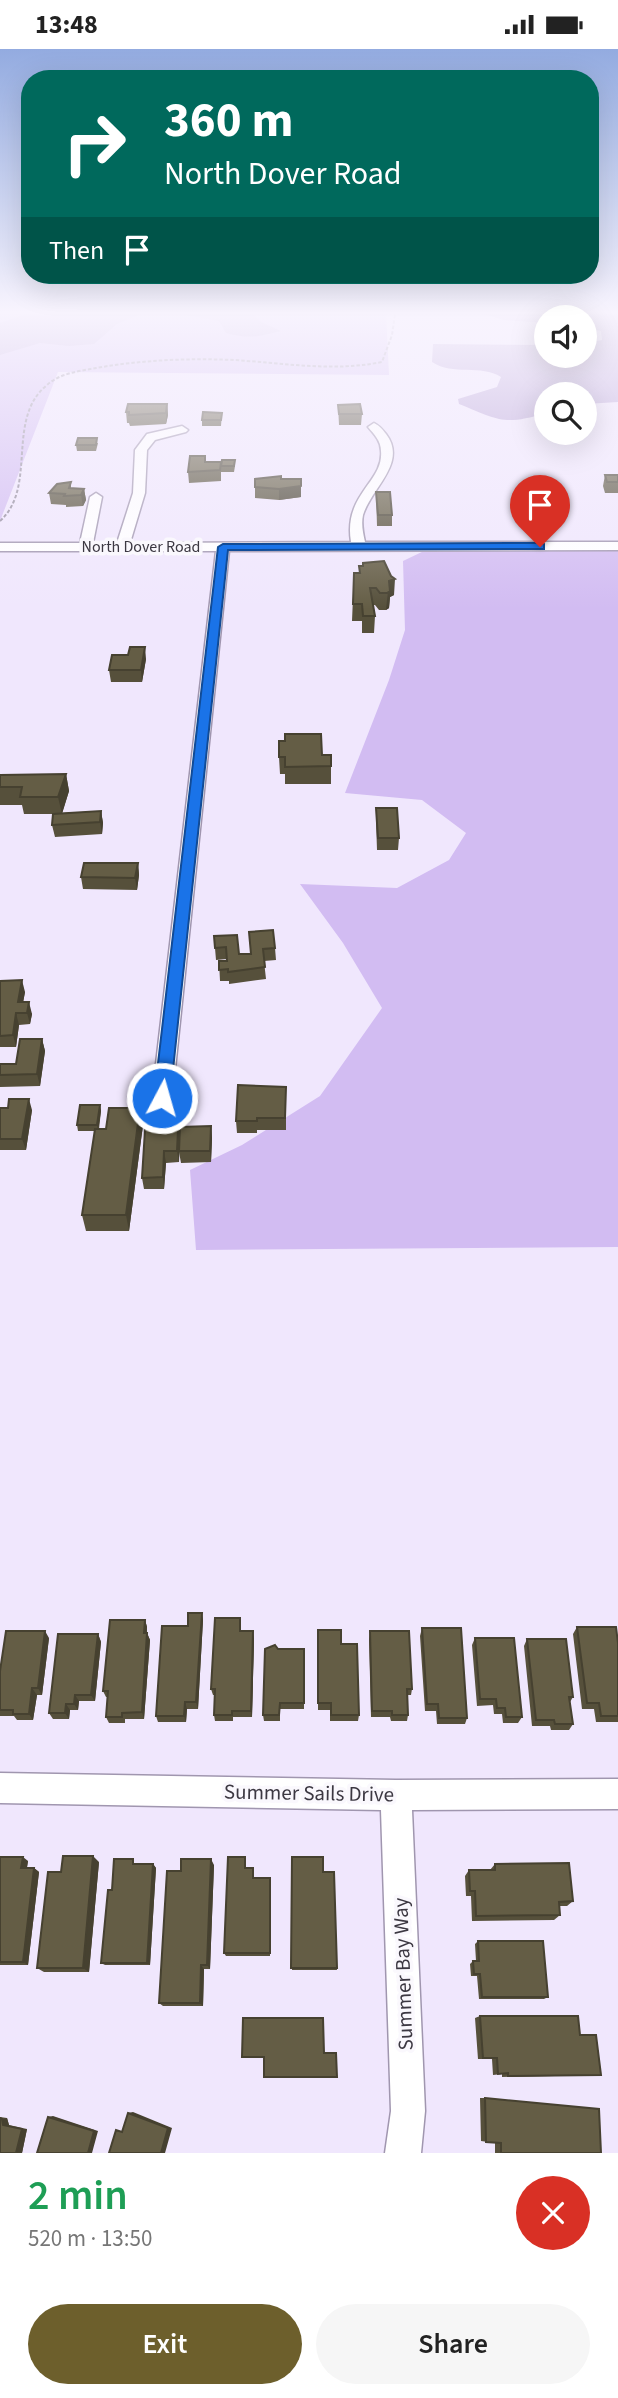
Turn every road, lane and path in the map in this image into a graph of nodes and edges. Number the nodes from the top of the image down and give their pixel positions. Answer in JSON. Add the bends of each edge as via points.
{"nodes":[{"id":1,"x":29,"y":412,"type":"edge"},
{"id":2,"x":374,"y":427,"type":"dead end"},
{"id":3,"x":182,"y":430,"type":"dead end"},
{"id":4,"x":96,"y":497,"type":"dead end"},
{"id":5,"x":0,"y":521,"type":"edge"},
{"id":6,"x":618,"y":546,"type":"edge"},
{"id":7,"x":0,"y":547,"type":"edge"},
{"id":8,"x":86,"y":547,"type":"junction"},
{"id":9,"x":122,"y":547,"type":"junction"},
{"id":10,"x":223,"y":547,"type":"junction"},
{"id":11,"x":359,"y":547,"type":"junction"},
{"id":12,"x":162,"y":1098,"type":"dead end"},
{"id":13,"x":0,"y":1788,"type":"edge"},
{"id":14,"x":618,"y":1794,"type":"edge"},
{"id":15,"x":396,"y":1795,"type":"junction"},
{"id":16,"x":404,"y":2153,"type":"edge"}],
"edges":[{"from":1,"to":5,"type":"path","via":[[21,449],[20,492],[10,513]]},
{"from":2,"to":11,"type":"street","via":[[385,438],[388,452],[381,474],[358,511]]},
{"from":3,"to":9,"type":"street","via":[[151,437],[141,450],[139,493]]},
{"from":4,"to":8,"type":"street"},
{"from":6,"to":11,"type":"street","name":"North Dover Road"},
{"from":7,"to":8,"type":"street","name":"North Dover Road"},
{"from":8,"to":9,"type":"street","name":"North Dover Road"},
{"from":9,"to":10,"type":"street","name":"North Dover Road"},
{"from":10,"to":11,"type":"street","name":"North Dover Road"},
{"from":10,"to":12,"type":"street"},
{"from":13,"to":15,"type":"street","name":"Summer Sails Drive"},
{"from":14,"to":15,"type":"street","name":"Summer Sails Drive"},
{"from":15,"to":16,"type":"street","name":"Summer Bay Way","via":[[408,2111]]}]}
